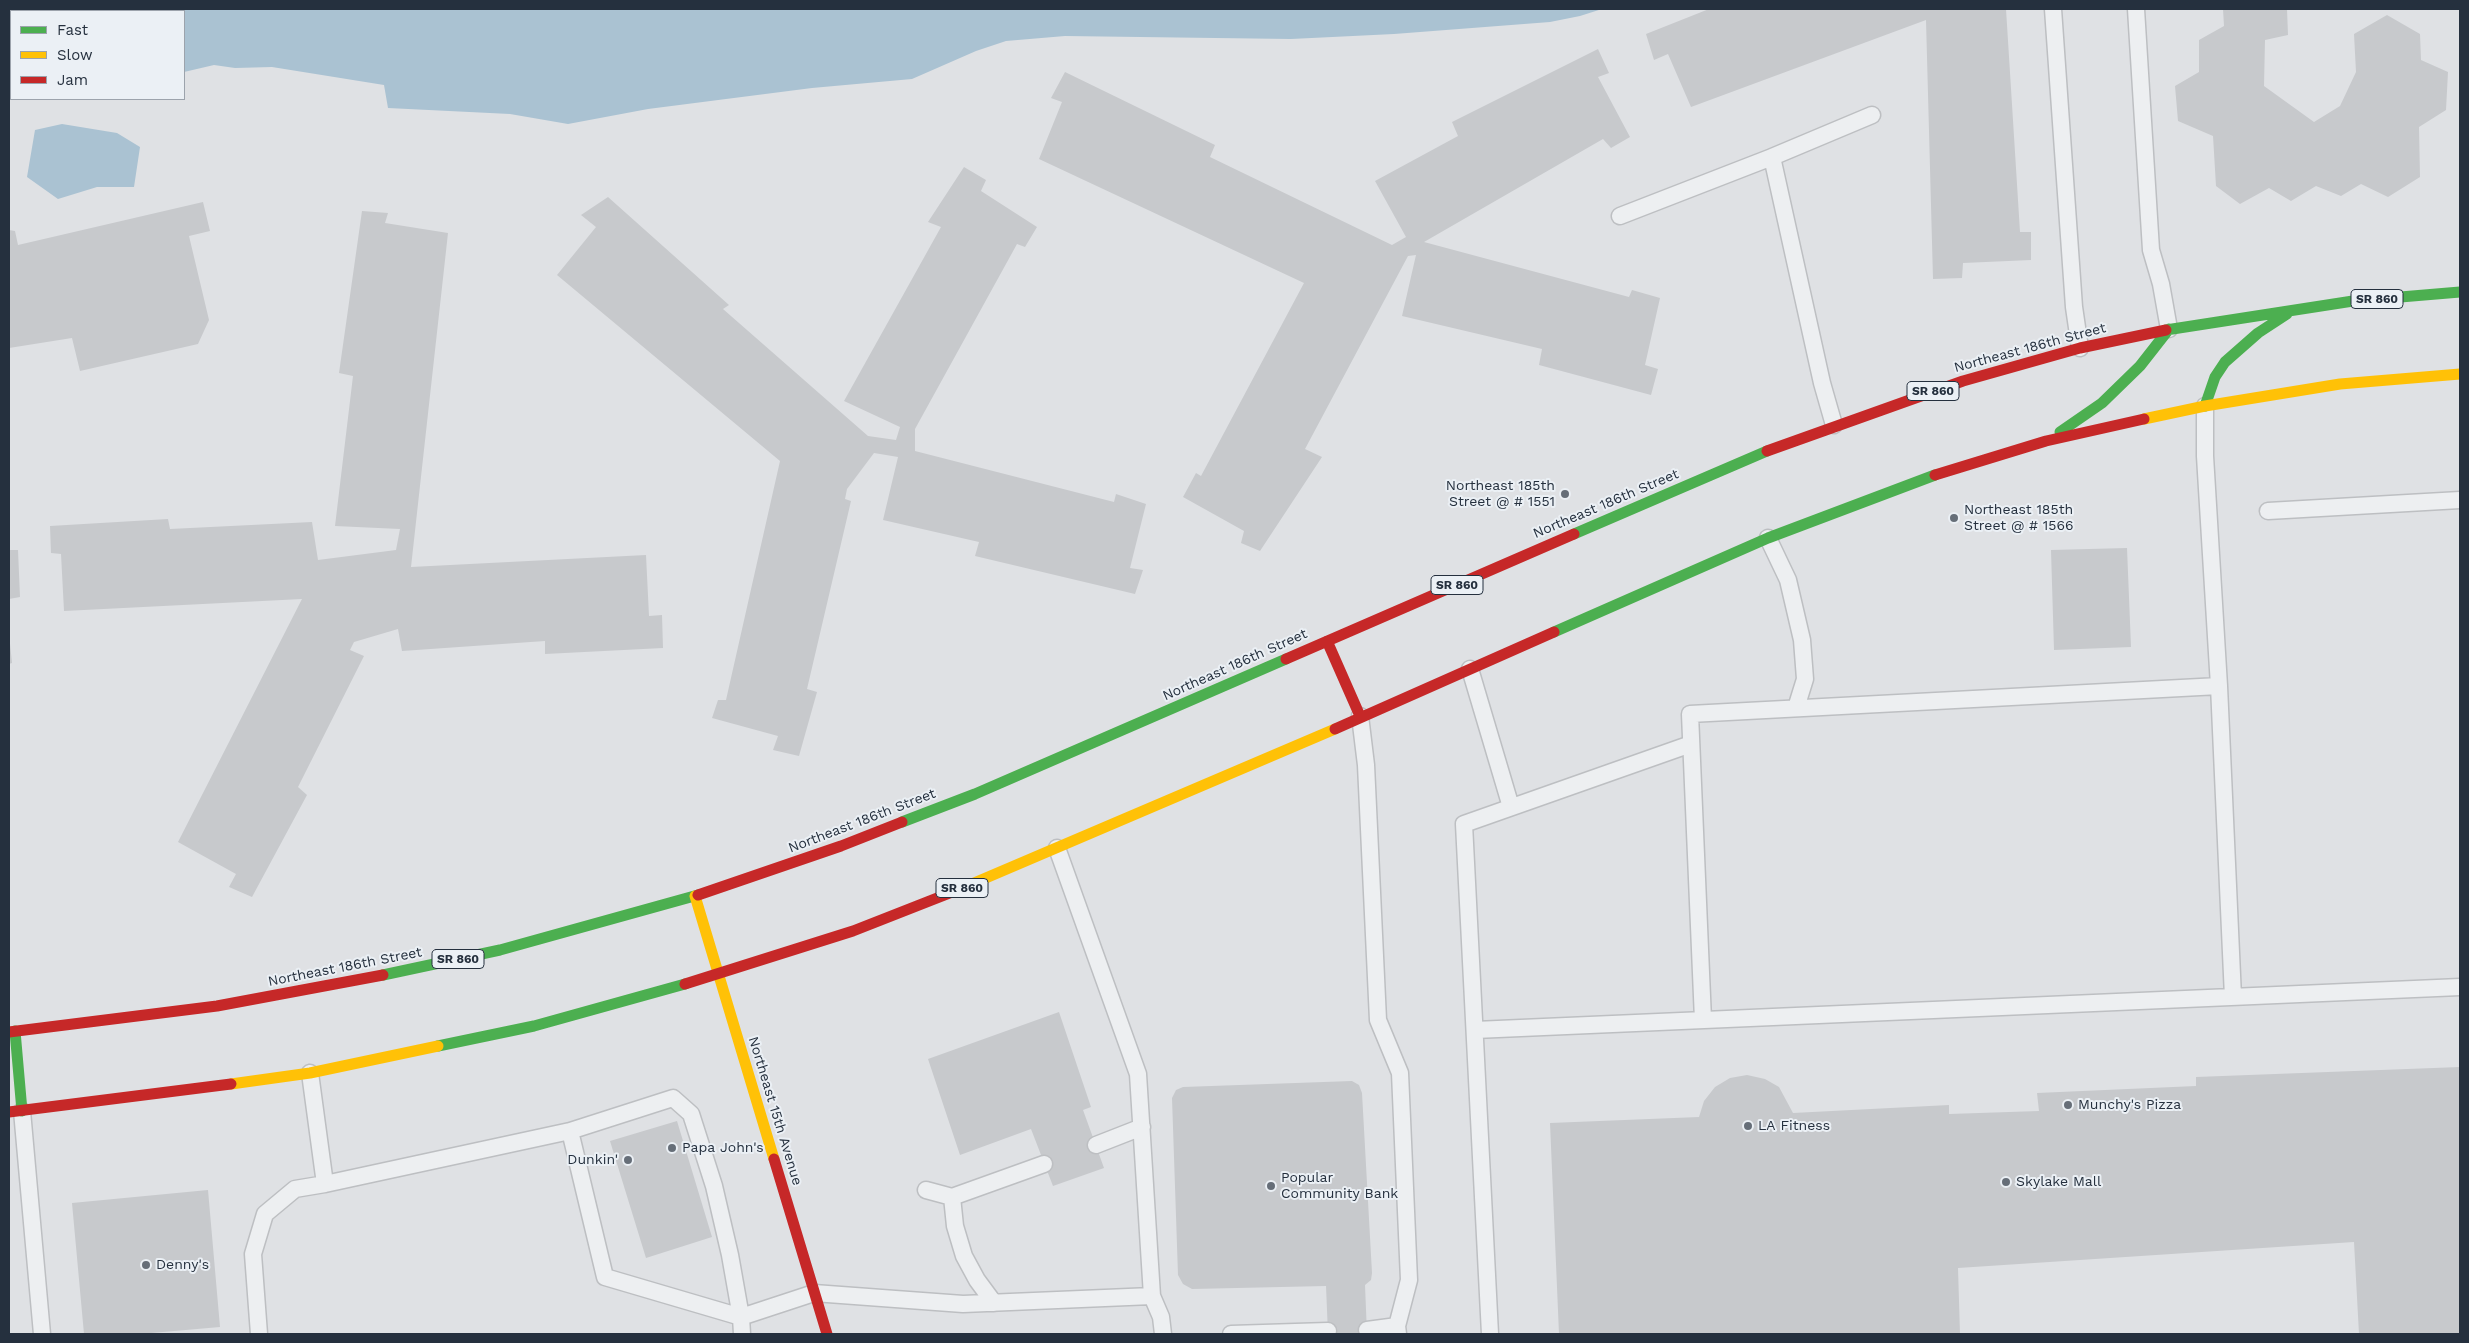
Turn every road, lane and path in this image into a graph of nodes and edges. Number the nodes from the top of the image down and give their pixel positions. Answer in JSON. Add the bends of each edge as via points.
{"nodes":[{"id":1,"x":2053,"y":9,"type":"edge"},
{"id":2,"x":2136,"y":9,"type":"edge"},
{"id":3,"x":1872,"y":115,"type":"dead end"},
{"id":4,"x":1772,"y":157,"type":"junction"},
{"id":5,"x":1620,"y":216,"type":"dead end"},
{"id":6,"x":2460,"y":292,"type":"edge"},
{"id":7,"x":2294,"y":309,"type":"junction"},
{"id":8,"x":2169,"y":329,"type":"junction"},
{"id":9,"x":2080,"y":348,"type":"junction"},
{"id":10,"x":2460,"y":374,"type":"edge"},
{"id":11,"x":2205,"y":406,"type":"junction"},
{"id":12,"x":1834,"y":425,"type":"junction"},
{"id":13,"x":2046,"y":441,"type":"junction"},
{"id":14,"x":2460,"y":500,"type":"edge"},
{"id":15,"x":2268,"y":511,"type":"dead end"},
{"id":16,"x":1768,"y":538,"type":"junction"},
{"id":17,"x":1326,"y":641,"type":"junction"},
{"id":18,"x":1470,"y":669,"type":"junction"},
{"id":19,"x":2219,"y":686,"type":"junction"},
{"id":20,"x":1796,"y":708,"type":"junction"},
{"id":21,"x":1360,"y":716,"type":"junction"},
{"id":22,"x":1691,"y":744,"type":"junction"},
{"id":23,"x":1511,"y":807,"type":"junction"},
{"id":24,"x":1058,"y":848,"type":"junction"},
{"id":25,"x":695,"y":896,"type":"junction"},
{"id":26,"x":718,"y":975,"type":"junction"},
{"id":27,"x":2460,"y":987,"type":"edge"},
{"id":28,"x":2233,"y":997,"type":"junction"},
{"id":29,"x":1702,"y":1020,"type":"junction"},
{"id":30,"x":1475,"y":1030,"type":"junction"},
{"id":31,"x":12,"y":1031,"type":"edge"},
{"id":32,"x":310,"y":1073,"type":"junction"},
{"id":33,"x":15,"y":1111,"type":"edge"},
{"id":34,"x":1142,"y":1128,"type":"junction"},
{"id":35,"x":570,"y":1131,"type":"junction"},
{"id":36,"x":1096,"y":1145,"type":"dead end"},
{"id":37,"x":1044,"y":1164,"type":"dead end"},
{"id":38,"x":325,"y":1184,"type":"junction"},
{"id":39,"x":926,"y":1190,"type":"dead end"},
{"id":40,"x":952,"y":1197,"type":"junction"},
{"id":41,"x":814,"y":1293,"type":"junction"},
{"id":42,"x":1152,"y":1296,"type":"junction"},
{"id":43,"x":994,"y":1303,"type":"junction"},
{"id":44,"x":741,"y":1317,"type":"junction"},
{"id":45,"x":1367,"y":1330,"type":"dead end"},
{"id":46,"x":1397,"y":1330,"type":"edge"},
{"id":47,"x":1328,"y":1331,"type":"dead end"},
{"id":48,"x":42,"y":1334,"type":"edge"},
{"id":49,"x":259,"y":1334,"type":"edge"},
{"id":50,"x":742,"y":1334,"type":"edge"},
{"id":51,"x":827,"y":1334,"type":"edge"},
{"id":52,"x":1162,"y":1334,"type":"edge"},
{"id":53,"x":1231,"y":1334,"type":"edge"},
{"id":54,"x":1490,"y":1334,"type":"edge"}],
"edges":[{"from":1,"to":9,"type":"lane","via":[[2074,307]]},
{"from":2,"to":8,"type":"lane","via":[[2151,250]]},
{"from":3,"to":4,"type":"lane"},
{"from":4,"to":5,"type":"lane"},
{"from":4,"to":12,"type":"lane"},
{"from":6,"to":7,"type":"main road","name":"Northeast 186th Street","number":"SR 860"},
{"from":7,"to":8,"type":"main road","name":"Northeast 186th Street","number":"SR 860"},
{"from":7,"to":11,"type":"main road","via":[[2258,333],[2226,362],[2215,377]]},
{"from":8,"to":9,"type":"main road","name":"Northeast 186th Street","number":"SR 860"},
{"from":8,"to":13,"type":"main road","via":[[2122,385]]},
{"from":9,"to":12,"type":"main road","name":"Northeast 186th Street","number":"SR 860","via":[[1963,381]]},
{"from":10,"to":11,"type":"main road","number":"SR 860","via":[[2340,384]]},
{"from":11,"to":13,"type":"main road","number":"SR 860"},
{"from":11,"to":19,"type":"lane"},
{"from":12,"to":17,"type":"main road","name":"Northeast 186th Street","number":"SR 860","via":[[1764,452]]},
{"from":13,"to":16,"type":"main road","number":"SR 860","via":[[1928,477]]},
{"from":14,"to":15,"type":"lane"},
{"from":16,"to":18,"type":"main road","number":"SR 860"},
{"from":16,"to":20,"type":"lane","via":[[1788,580],[1802,640],[1805,680]]},
{"from":17,"to":21,"type":"main road"},
{"from":17,"to":25,"type":"main road","name":"Northeast 186th Street","number":"SR 860","via":[[975,794],[841,846]]},
{"from":18,"to":21,"type":"main road","number":"SR 860"},
{"from":18,"to":23,"type":"lane"},
{"from":19,"to":20,"type":"lane"},
{"from":19,"to":28,"type":"lane"},
{"from":20,"to":22,"type":"lane","via":[[1690,714]]},
{"from":21,"to":24,"type":"main road","number":"SR 860"},
{"from":21,"to":46,"type":"lane","via":[[1366,765],[1378,1020],[1400,1073],[1409,1280]]},
{"from":22,"to":23,"type":"lane"},
{"from":22,"to":29,"type":"lane"},
{"from":23,"to":30,"type":"lane","via":[[1464,824]]},
{"from":24,"to":26,"type":"main road","number":"SR 860","via":[[852,931]]},
{"from":24,"to":34,"type":"lane","via":[[1138,1074]]},
{"from":25,"to":26,"type":"main road","name":"Northeast 15th Avenue"},
{"from":25,"to":31,"type":"main road","name":"Northeast 186th Street","number":"SR 860","via":[[500,950],[356,981],[217,1006]]},
{"from":26,"to":32,"type":"main road","number":"SR 860","via":[[534,1026]]},
{"from":26,"to":41,"type":"main road","name":"Northeast 15th Avenue"},
{"from":27,"to":28,"type":"lane"},
{"from":28,"to":29,"type":"lane"},
{"from":29,"to":30,"type":"lane"},
{"from":30,"to":54,"type":"lane"},
{"from":31,"to":33,"type":"main road"},
{"from":32,"to":33,"type":"main road","number":"SR 860"},
{"from":32,"to":38,"type":"lane"},
{"from":33,"to":48,"type":"lane"},
{"from":34,"to":36,"type":"lane"},
{"from":34,"to":42,"type":"lane"},
{"from":35,"to":38,"type":"lane"},
{"from":35,"to":44,"type":"lane","via":[[605,1277]]},
{"from":35,"to":44,"type":"lane","via":[[673,1098],[690,1114],[714,1186]]},
{"from":37,"to":40,"type":"lane"},
{"from":38,"to":49,"type":"lane","via":[[295,1189],[265,1214],[254,1254]]},
{"from":39,"to":40,"type":"lane"},
{"from":40,"to":43,"type":"lane","via":[[955,1226],[964,1256]]},
{"from":41,"to":43,"type":"lane","via":[[963,1304]]},
{"from":41,"to":44,"type":"lane"},
{"from":41,"to":51,"type":"main road","name":"Northeast 15th Avenue"},
{"from":42,"to":43,"type":"lane"},
{"from":42,"to":52,"type":"lane","via":[[1162,1317]]},
{"from":44,"to":50,"type":"lane"},
{"from":45,"to":46,"type":"lane"},
{"from":47,"to":53,"type":"lane"}]}
